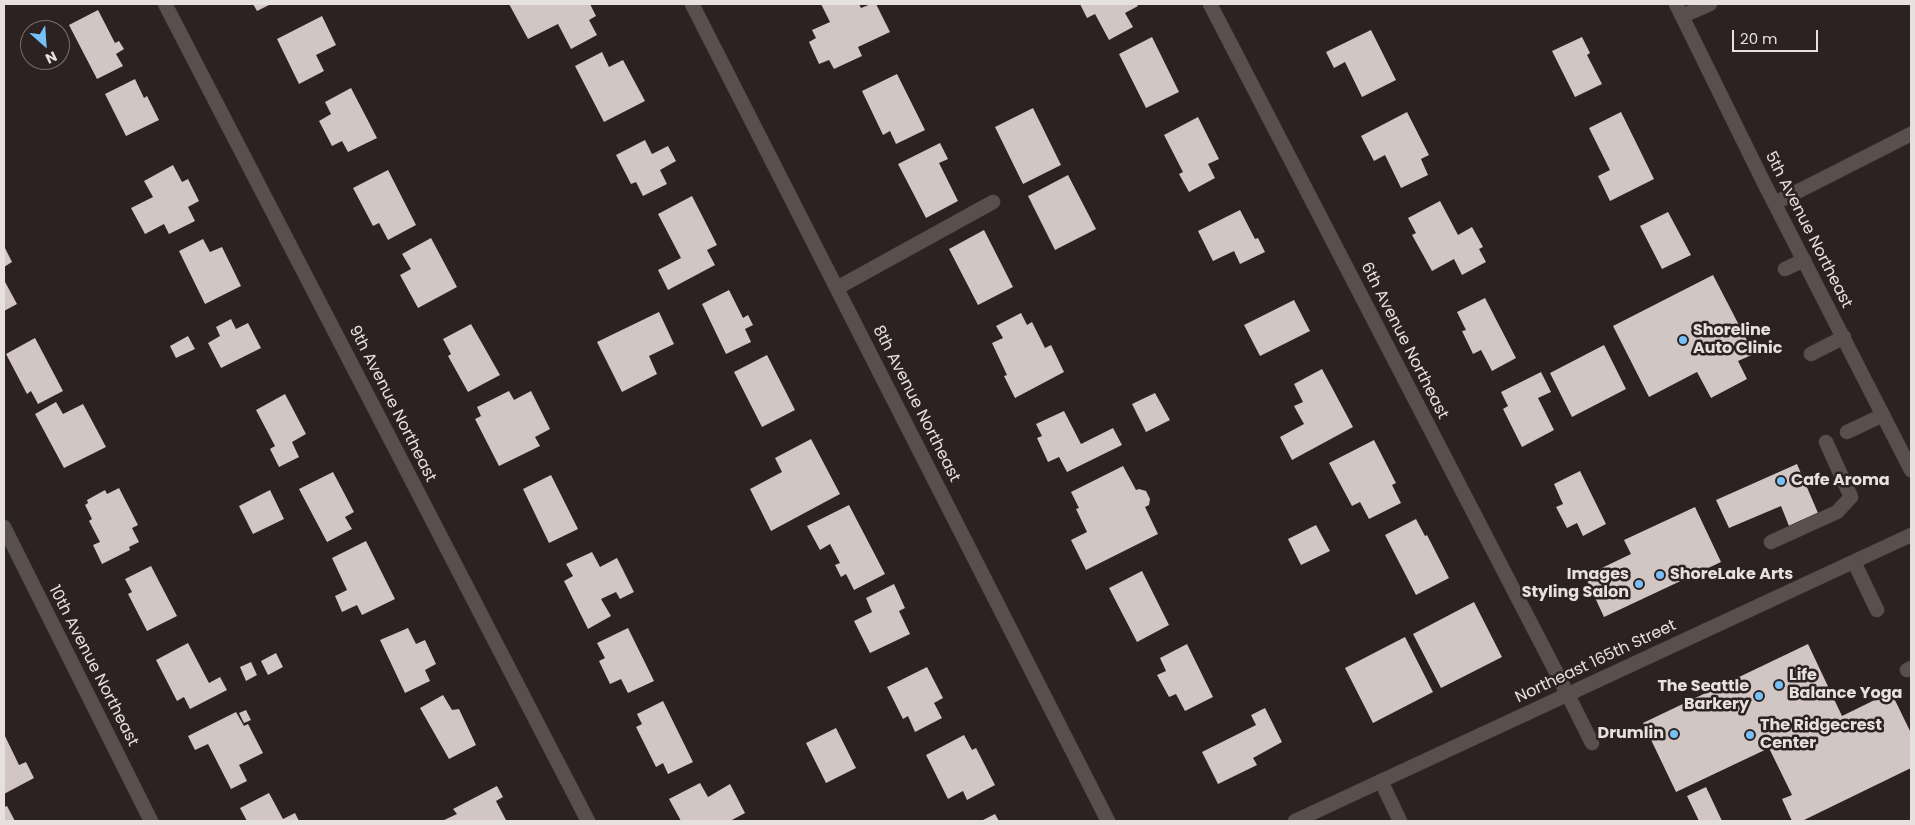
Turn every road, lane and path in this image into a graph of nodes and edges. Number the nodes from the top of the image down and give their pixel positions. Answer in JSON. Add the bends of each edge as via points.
{"nodes":[{"id":1,"x":165,"y":4,"type":"edge"},
{"id":2,"x":692,"y":4,"type":"edge"},
{"id":3,"x":1210,"y":4,"type":"edge"},
{"id":4,"x":1676,"y":4,"type":"edge"},
{"id":5,"x":1710,"y":4,"type":"edge"},
{"id":6,"x":1682,"y":16,"type":"junction"},
{"id":7,"x":1911,"y":134,"type":"edge"},
{"id":8,"x":993,"y":202,"type":"dead end"},
{"id":9,"x":1775,"y":203,"type":"junction"},
{"id":10,"x":1804,"y":260,"type":"junction"},
{"id":11,"x":1785,"y":269,"type":"dead end"},
{"id":12,"x":837,"y":288,"type":"junction"},
{"id":13,"x":1844,"y":337,"type":"junction"},
{"id":14,"x":1811,"y":354,"type":"dead end"},
{"id":15,"x":1883,"y":414,"type":"junction"},
{"id":16,"x":1847,"y":432,"type":"dead end"},
{"id":17,"x":1826,"y":442,"type":"dead end"},
{"id":18,"x":1911,"y":470,"type":"edge"},
{"id":19,"x":4,"y":527,"type":"edge"},
{"id":20,"x":1911,"y":535,"type":"edge"},
{"id":21,"x":1771,"y":542,"type":"dead end"},
{"id":22,"x":1854,"y":562,"type":"junction"},
{"id":23,"x":1878,"y":610,"type":"dead end"},
{"id":24,"x":1568,"y":694,"type":"junction"},
{"id":25,"x":1592,"y":743,"type":"dead end"},
{"id":26,"x":1381,"y":781,"type":"junction"},
{"id":27,"x":151,"y":821,"type":"edge"},
{"id":28,"x":588,"y":821,"type":"edge"},
{"id":29,"x":1108,"y":821,"type":"edge"},
{"id":30,"x":1295,"y":821,"type":"edge"},
{"id":31,"x":1400,"y":821,"type":"edge"}],
"edges":[{"from":1,"to":28,"type":"street","name":"9th Avenue Northeast"},
{"from":2,"to":12,"type":"street","name":"8th Avenue Northeast"},
{"from":3,"to":24,"type":"street","name":"6th Avenue Northeast"},
{"from":4,"to":6,"type":"street","name":"5th Avenue Northeast"},
{"from":5,"to":6,"type":"street"},
{"from":6,"to":9,"type":"street","name":"5th Avenue Northeast"},
{"from":7,"to":9,"type":"street"},
{"from":8,"to":12,"type":"street"},
{"from":9,"to":10,"type":"street","name":"5th Avenue Northeast"},
{"from":10,"to":11,"type":"street"},
{"from":10,"to":13,"type":"street","name":"5th Avenue Northeast"},
{"from":12,"to":29,"type":"street","name":"8th Avenue Northeast"},
{"from":13,"to":14,"type":"street"},
{"from":13,"to":15,"type":"street","name":"5th Avenue Northeast"},
{"from":15,"to":16,"type":"street"},
{"from":15,"to":18,"type":"street","name":"5th Avenue Northeast"},
{"from":17,"to":21,"type":"street","via":[[1851,497],[1837,512]]},
{"from":19,"to":27,"type":"street","name":"10th Avenue Northeast"},
{"from":20,"to":22,"type":"street","name":"Northeast 165th Street"},
{"from":22,"to":23,"type":"street"},
{"from":22,"to":24,"type":"street","name":"Northeast 165th Street"},
{"from":24,"to":25,"type":"street","name":"6th Avenue Northeast"},
{"from":24,"to":26,"type":"street","name":"Northeast 165th Street"},
{"from":26,"to":30,"type":"street","name":"Northeast 165th Street"},
{"from":26,"to":31,"type":"street"}]}
